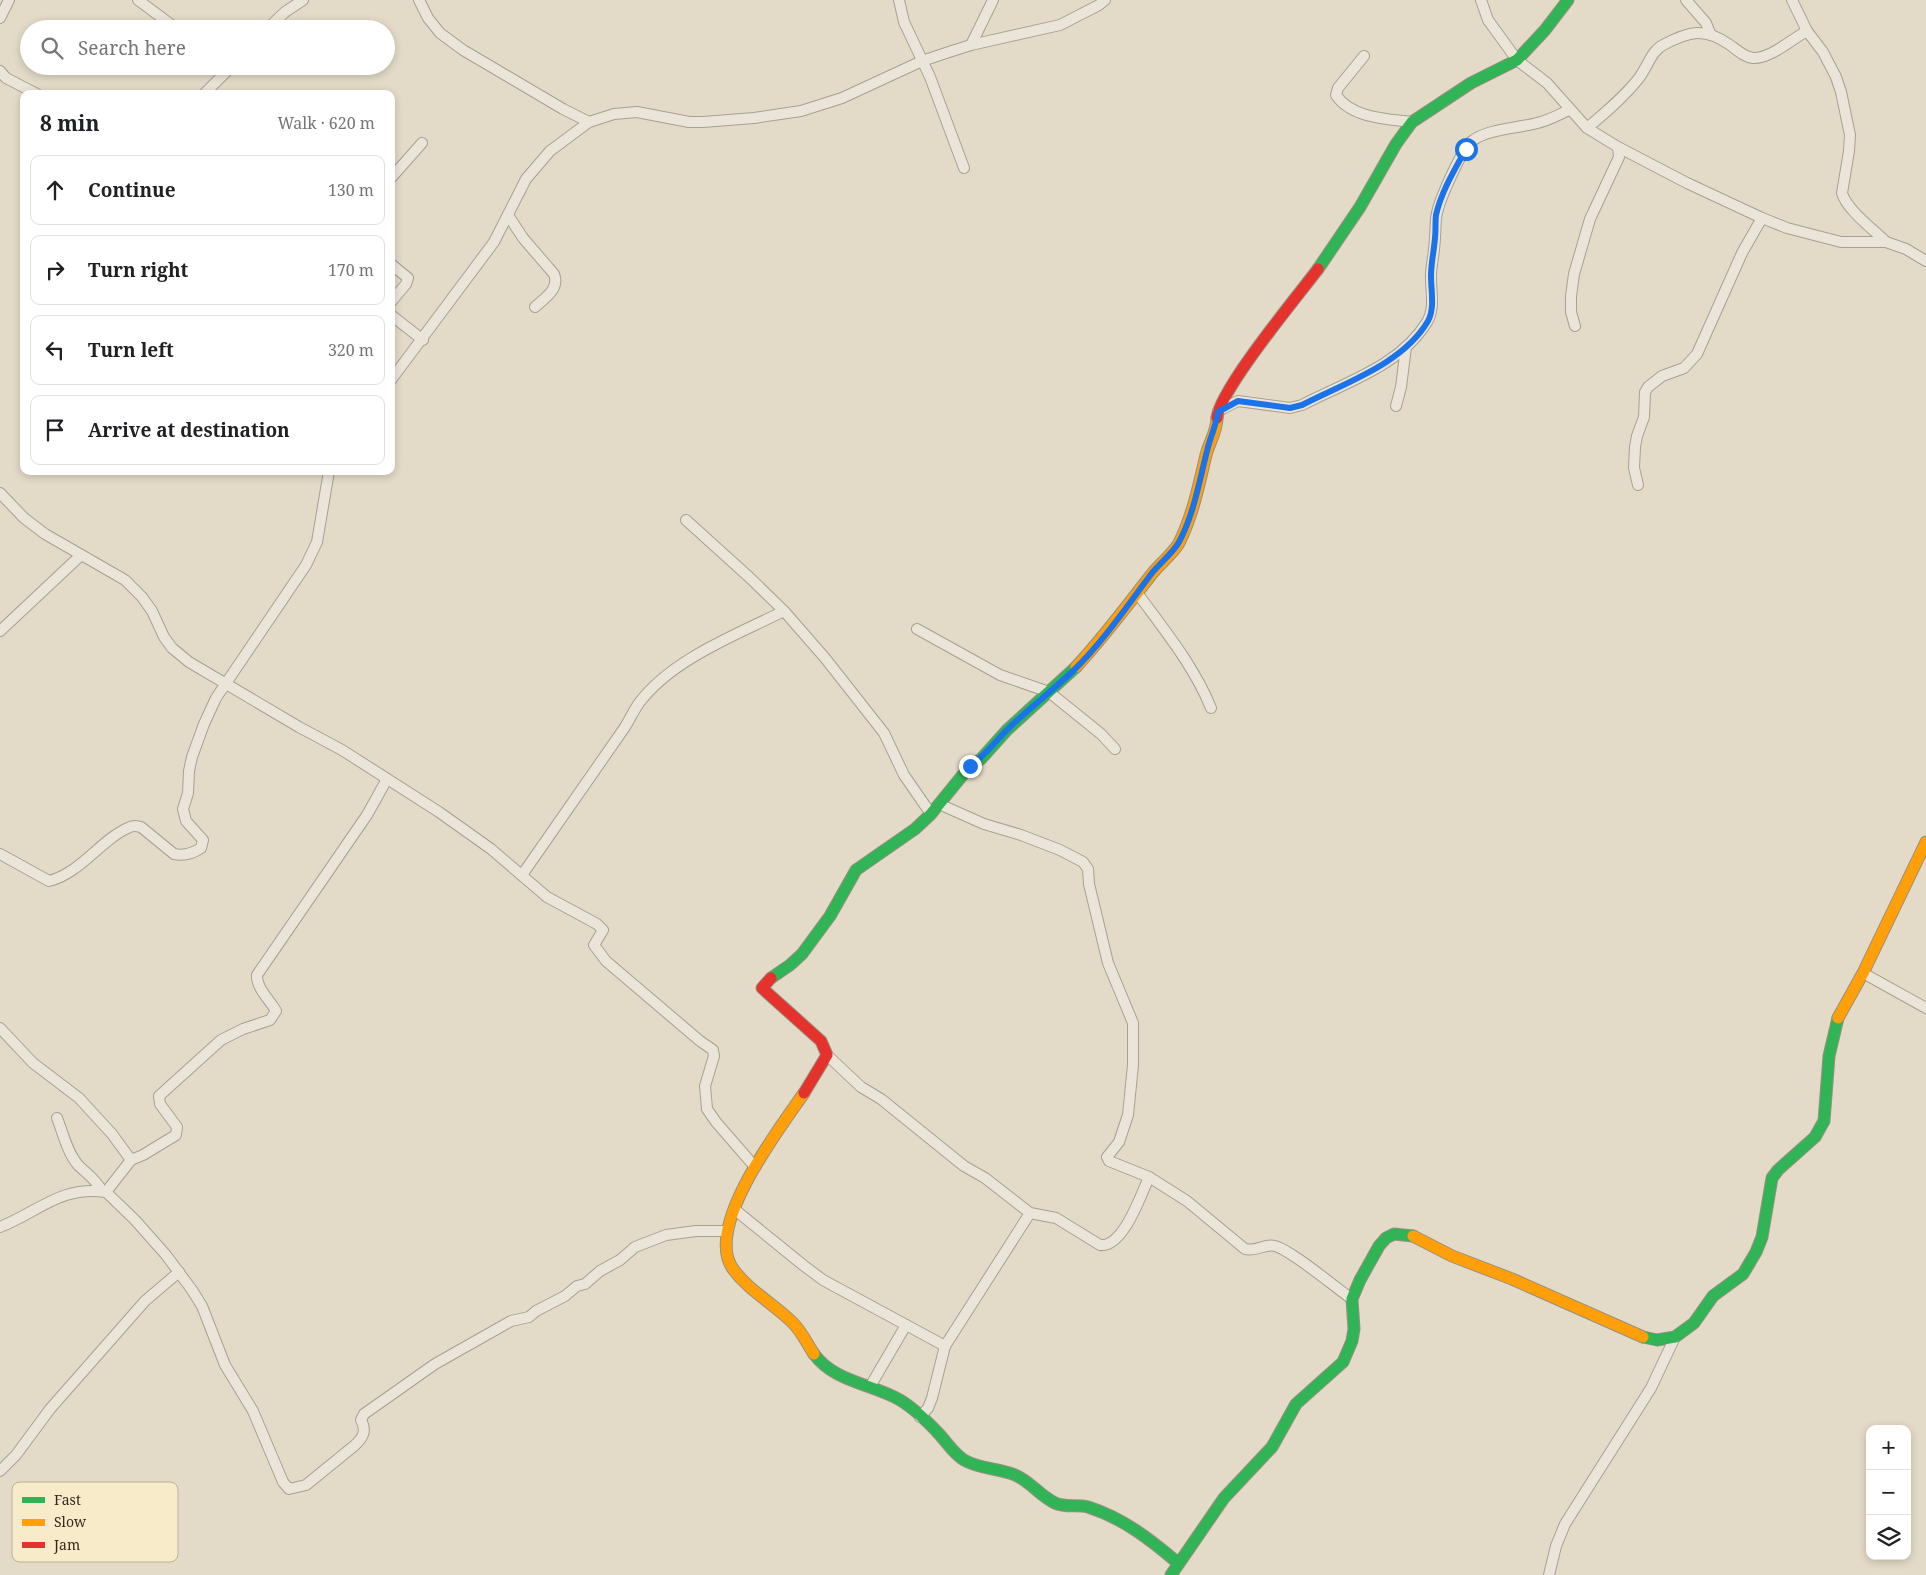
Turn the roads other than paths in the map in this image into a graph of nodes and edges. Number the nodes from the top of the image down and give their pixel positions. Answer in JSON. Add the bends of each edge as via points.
{"nodes":[{"id":1,"x":9,"y":0,"type":"edge"},
{"id":2,"x":138,"y":0,"type":"edge"},
{"id":3,"x":303,"y":0,"type":"edge"},
{"id":4,"x":419,"y":0,"type":"edge"},
{"id":5,"x":899,"y":0,"type":"edge"},
{"id":6,"x":993,"y":0,"type":"edge"},
{"id":7,"x":1105,"y":0,"type":"edge"},
{"id":8,"x":1481,"y":0,"type":"edge"},
{"id":9,"x":1568,"y":0,"type":"edge"},
{"id":10,"x":1686,"y":0,"type":"edge"},
{"id":11,"x":1792,"y":0,"type":"edge"},
{"id":12,"x":0,"y":18,"type":"edge"},
{"id":13,"x":165,"y":20,"type":"edge"},
{"id":14,"x":277,"y":20,"type":"edge"},
{"id":15,"x":1807,"y":31,"type":"junction"},
{"id":16,"x":1710,"y":33,"type":"junction"},
{"id":17,"x":971,"y":45,"type":"junction"},
{"id":18,"x":1364,"y":56,"type":"dead end"},
{"id":19,"x":1517,"y":60,"type":"junction"},
{"id":20,"x":922,"y":61,"type":"junction"},
{"id":21,"x":220,"y":75,"type":"edge"},
{"id":22,"x":2,"y":77,"type":"edge"},
{"id":23,"x":29,"y":90,"type":"edge"},
{"id":24,"x":207,"y":90,"type":"edge"},
{"id":25,"x":1568,"y":110,"type":"junction"},
{"id":26,"x":588,"y":122,"type":"junction"},
{"id":27,"x":1412,"y":122,"type":"junction"},
{"id":28,"x":1587,"y":128,"type":"junction"},
{"id":29,"x":422,"y":143,"type":"dead end"},
{"id":30,"x":1618,"y":147,"type":"junction"},
{"id":31,"x":964,"y":168,"type":"dead end"},
{"id":32,"x":395,"y":173,"type":"edge"},
{"id":33,"x":508,"y":215,"type":"junction"},
{"id":34,"x":1762,"y":218,"type":"junction"},
{"id":35,"x":1886,"y":242,"type":"junction"},
{"id":36,"x":1926,"y":261,"type":"edge"},
{"id":37,"x":395,"y":267,"type":"edge"},
{"id":38,"x":395,"y":297,"type":"edge"},
{"id":39,"x":535,"y":307,"type":"dead end"},
{"id":40,"x":395,"y":318,"type":"edge"},
{"id":41,"x":1575,"y":326,"type":"dead end"},
{"id":42,"x":423,"y":340,"type":"junction"},
{"id":43,"x":1406,"y":347,"type":"junction"},
{"id":44,"x":395,"y":375,"type":"edge"},
{"id":45,"x":1396,"y":406,"type":"dead end"},
{"id":46,"x":1218,"y":412,"type":"junction"},
{"id":47,"x":329,"y":475,"type":"edge"},
{"id":48,"x":1638,"y":485,"type":"dead end"},
{"id":49,"x":0,"y":493,"type":"edge"},
{"id":50,"x":686,"y":520,"type":"dead end"},
{"id":51,"x":80,"y":556,"type":"junction"},
{"id":52,"x":1138,"y":594,"type":"junction"},
{"id":53,"x":784,"y":611,"type":"junction"},
{"id":54,"x":917,"y":629,"type":"dead end"},
{"id":55,"x":0,"y":631,"type":"edge"},
{"id":56,"x":226,"y":684,"type":"junction"},
{"id":57,"x":1050,"y":692,"type":"junction"},
{"id":58,"x":1211,"y":708,"type":"dead end"},
{"id":59,"x":1115,"y":749,"type":"dead end"},
{"id":60,"x":387,"y":779,"type":"junction"},
{"id":61,"x":938,"y":804,"type":"junction"},
{"id":62,"x":931,"y":814,"type":"junction"},
{"id":63,"x":1926,"y":842,"type":"edge"},
{"id":64,"x":0,"y":854,"type":"edge"},
{"id":65,"x":522,"y":875,"type":"junction"},
{"id":66,"x":1863,"y":973,"type":"junction"},
{"id":67,"x":1926,"y":1008,"type":"edge"},
{"id":68,"x":0,"y":1028,"type":"edge"},
{"id":69,"x":827,"y":1055,"type":"junction"},
{"id":70,"x":57,"y":1118,"type":"dead end"},
{"id":71,"x":131,"y":1160,"type":"junction"},
{"id":72,"x":756,"y":1166,"type":"junction"},
{"id":73,"x":1149,"y":1177,"type":"junction"},
{"id":74,"x":104,"y":1192,"type":"junction"},
{"id":75,"x":734,"y":1209,"type":"junction"},
{"id":76,"x":1030,"y":1213,"type":"junction"},
{"id":77,"x":0,"y":1227,"type":"edge"},
{"id":78,"x":727,"y":1231,"type":"junction"},
{"id":79,"x":179,"y":1272,"type":"junction"},
{"id":80,"x":1352,"y":1299,"type":"junction"},
{"id":81,"x":906,"y":1326,"type":"junction"},
{"id":82,"x":1675,"y":1337,"type":"junction"},
{"id":83,"x":945,"y":1346,"type":"junction"},
{"id":84,"x":871,"y":1386,"type":"junction"},
{"id":85,"x":920,"y":1417,"type":"junction"},
{"id":86,"x":0,"y":1471,"type":"edge"},
{"id":87,"x":1178,"y":1563,"type":"junction"},
{"id":88,"x":1172,"y":1575,"type":"edge"},
{"id":89,"x":1549,"y":1575,"type":"edge"}],
"edges":[{"from":1,"to":12,"type":"street"},
{"from":2,"to":13,"type":"street"},
{"from":3,"to":14,"type":"street"},
{"from":4,"to":26,"type":"street","via":[[440,33],[463,50]]},
{"from":5,"to":20,"type":"street","via":[[904,22]]},
{"from":6,"to":17,"type":"street"},
{"from":7,"to":17,"type":"street","via":[[1060,25]]},
{"from":8,"to":19,"type":"street","via":[[1488,20]]},
{"from":9,"to":19,"type":"street"},
{"from":10,"to":16,"type":"street","via":[[1706,23]]},
{"from":11,"to":15,"type":"street"},
{"from":15,"to":16,"type":"street","via":[[1774,52],[1753,58],[1739,53]]},
{"from":15,"to":35,"type":"street","via":[[1836,77],[1847,119],[1850,151],[1842,193],[1844,199]]},
{"from":16,"to":28,"type":"street","via":[[1681,37],[1661,46],[1629,90]]},
{"from":17,"to":20,"type":"street"},
{"from":18,"to":27,"type":"street","via":[[1336,95],[1361,113]]},
{"from":19,"to":25,"type":"street","via":[[1546,83]]},
{"from":19,"to":27,"type":"street","via":[[1471,83]]},
{"from":20,"to":26,"type":"street","via":[[820,106],[778,116],[689,122],[637,112],[614,114]]},
{"from":20,"to":31,"type":"street"},
{"from":21,"to":24,"type":"street"},
{"from":22,"to":23,"type":"street"},
{"from":25,"to":28,"type":"street"},
{"from":25,"to":43,"type":"street","via":[[1547,120],[1505,128],[1480,137],[1466,149],[1437,213],[1431,274],[1432,308],[1428,320]]},
{"from":26,"to":33,"type":"street","via":[[539,163]]},
{"from":27,"to":46,"type":"street","via":[[1348,226],[1269,333]]},
{"from":28,"to":30,"type":"street"},
{"from":29,"to":32,"type":"street"},
{"from":30,"to":34,"type":"street"},
{"from":30,"to":41,"type":"street","via":[[1619,157],[1590,219],[1574,274],[1571,304]]},
{"from":33,"to":39,"type":"street","via":[[556,279],[554,288]]},
{"from":33,"to":42,"type":"street","via":[[494,242]]},
{"from":34,"to":35,"type":"street","via":[[1841,242]]},
{"from":34,"to":48,"type":"street","via":[[1742,253],[1698,354],[1684,368],[1662,376],[1645,392],[1644,417],[1635,447],[1634,468]]},
{"from":35,"to":36,"type":"street"},
{"from":37,"to":38,"type":"street","via":[[408,278]]},
{"from":40,"to":42,"type":"street"},
{"from":42,"to":44,"type":"street"},
{"from":43,"to":45,"type":"street"},
{"from":43,"to":46,"type":"street","via":[[1373,371],[1302,405],[1290,408],[1238,401]]},
{"from":46,"to":52,"type":"street","via":[[1195,500],[1178,544]]},
{"from":47,"to":56,"type":"street","via":[[317,542],[306,565]]},
{"from":49,"to":51,"type":"street","via":[[24,518]]},
{"from":50,"to":53,"type":"street"},
{"from":51,"to":55,"type":"street"},
{"from":51,"to":56,"type":"street","via":[[125,580],[152,611],[172,648]]},
{"from":52,"to":57,"type":"street","via":[[1096,646]]},
{"from":52,"to":58,"type":"street","via":[[1190,665]]},
{"from":53,"to":62,"type":"street","via":[[884,733],[904,775]]},
{"from":53,"to":65,"type":"street","via":[[673,671],[639,703]]},
{"from":54,"to":57,"type":"street","via":[[1000,675]]},
{"from":56,"to":60,"type":"street"},
{"from":56,"to":64,"type":"street","via":[[216,698],[192,757],[183,809],[186,821],[202,840],[201,848],[181,856],[174,854],[141,827],[129,827],[60,878],[49,881]]},
{"from":57,"to":59,"type":"street"},
{"from":57,"to":61,"type":"street","via":[[970,766]]},
{"from":60,"to":65,"type":"street","via":[[439,812]]},
{"from":60,"to":71,"type":"street","via":[[367,815],[257,976],[276,1011],[273,1017],[221,1040],[159,1096],[160,1104],[177,1127],[176,1135]]},
{"from":61,"to":62,"type":"street"},
{"from":61,"to":73,"type":"street","via":[[1060,850],[1083,862],[1088,869],[1108,963],[1133,1023],[1128,1115],[1119,1142],[1107,1157],[1109,1161]]},
{"from":62,"to":69,"type":"street","via":[[856,870],[830,916],[802,954],[762,988],[821,1041]]},
{"from":63,"to":66,"type":"street"},
{"from":65,"to":72,"type":"street","via":[[547,897],[597,924],[603,930],[594,945],[606,961],[713,1050],[705,1086],[707,1109]]},
{"from":66,"to":67,"type":"street"},
{"from":66,"to":82,"type":"street","via":[[1840,1013],[1831,1041],[1824,1120],[1815,1137],[1772,1178],[1762,1237],[1756,1252],[1743,1274],[1713,1296],[1694,1323]]},
{"from":68,"to":71,"type":"street","via":[[33,1062],[79,1098]]},
{"from":69,"to":72,"type":"street"},
{"from":69,"to":76,"type":"street","via":[[861,1088],[881,1099],[964,1166]]},
{"from":70,"to":74,"type":"street","via":[[74,1158]]},
{"from":71,"to":74,"type":"street"},
{"from":72,"to":75,"type":"street"},
{"from":73,"to":76,"type":"street","via":[[1133,1214],[1114,1242],[1106,1246],[1056,1218]]},
{"from":73,"to":80,"type":"street","via":[[1187,1201],[1245,1249],[1252,1251],[1267,1245],[1276,1246]]},
{"from":74,"to":77,"type":"street","via":[[90,1190],[52,1200]]},
{"from":74,"to":79,"type":"street","via":[[135,1220]]},
{"from":75,"to":78,"type":"street"},
{"from":75,"to":81,"type":"street","via":[[823,1280]]},
{"from":76,"to":83,"type":"street"},
{"from":78,"to":79,"type":"street","via":[[666,1235],[643,1243],[585,1284],[529,1317],[511,1321],[435,1364],[364,1414],[361,1420],[363,1435],[354,1446],[306,1485],[289,1489],[253,1411],[225,1365],[202,1306]]},
{"from":78,"to":84,"type":"street","via":[[724,1247],[733,1270],[796,1325],[826,1367]]},
{"from":79,"to":86,"type":"street","via":[[145,1301]]},
{"from":80,"to":82,"type":"street","via":[[1379,1246],[1394,1234],[1403,1234],[1644,1338]]},
{"from":80,"to":87,"type":"street","via":[[1354,1329],[1343,1362],[1300,1400],[1272,1447],[1224,1498]]},
{"from":81,"to":83,"type":"street"},
{"from":81,"to":84,"type":"street"},
{"from":82,"to":89,"type":"street","via":[[1651,1388],[1566,1524],[1556,1546]]},
{"from":83,"to":85,"type":"street","via":[[932,1398]]},
{"from":84,"to":85,"type":"street","via":[[909,1406]]},
{"from":85,"to":87,"type":"street","via":[[968,1462],[1019,1476],[1054,1502],[1081,1505],[1109,1515],[1148,1537]]},
{"from":87,"to":88,"type":"street"}]}
